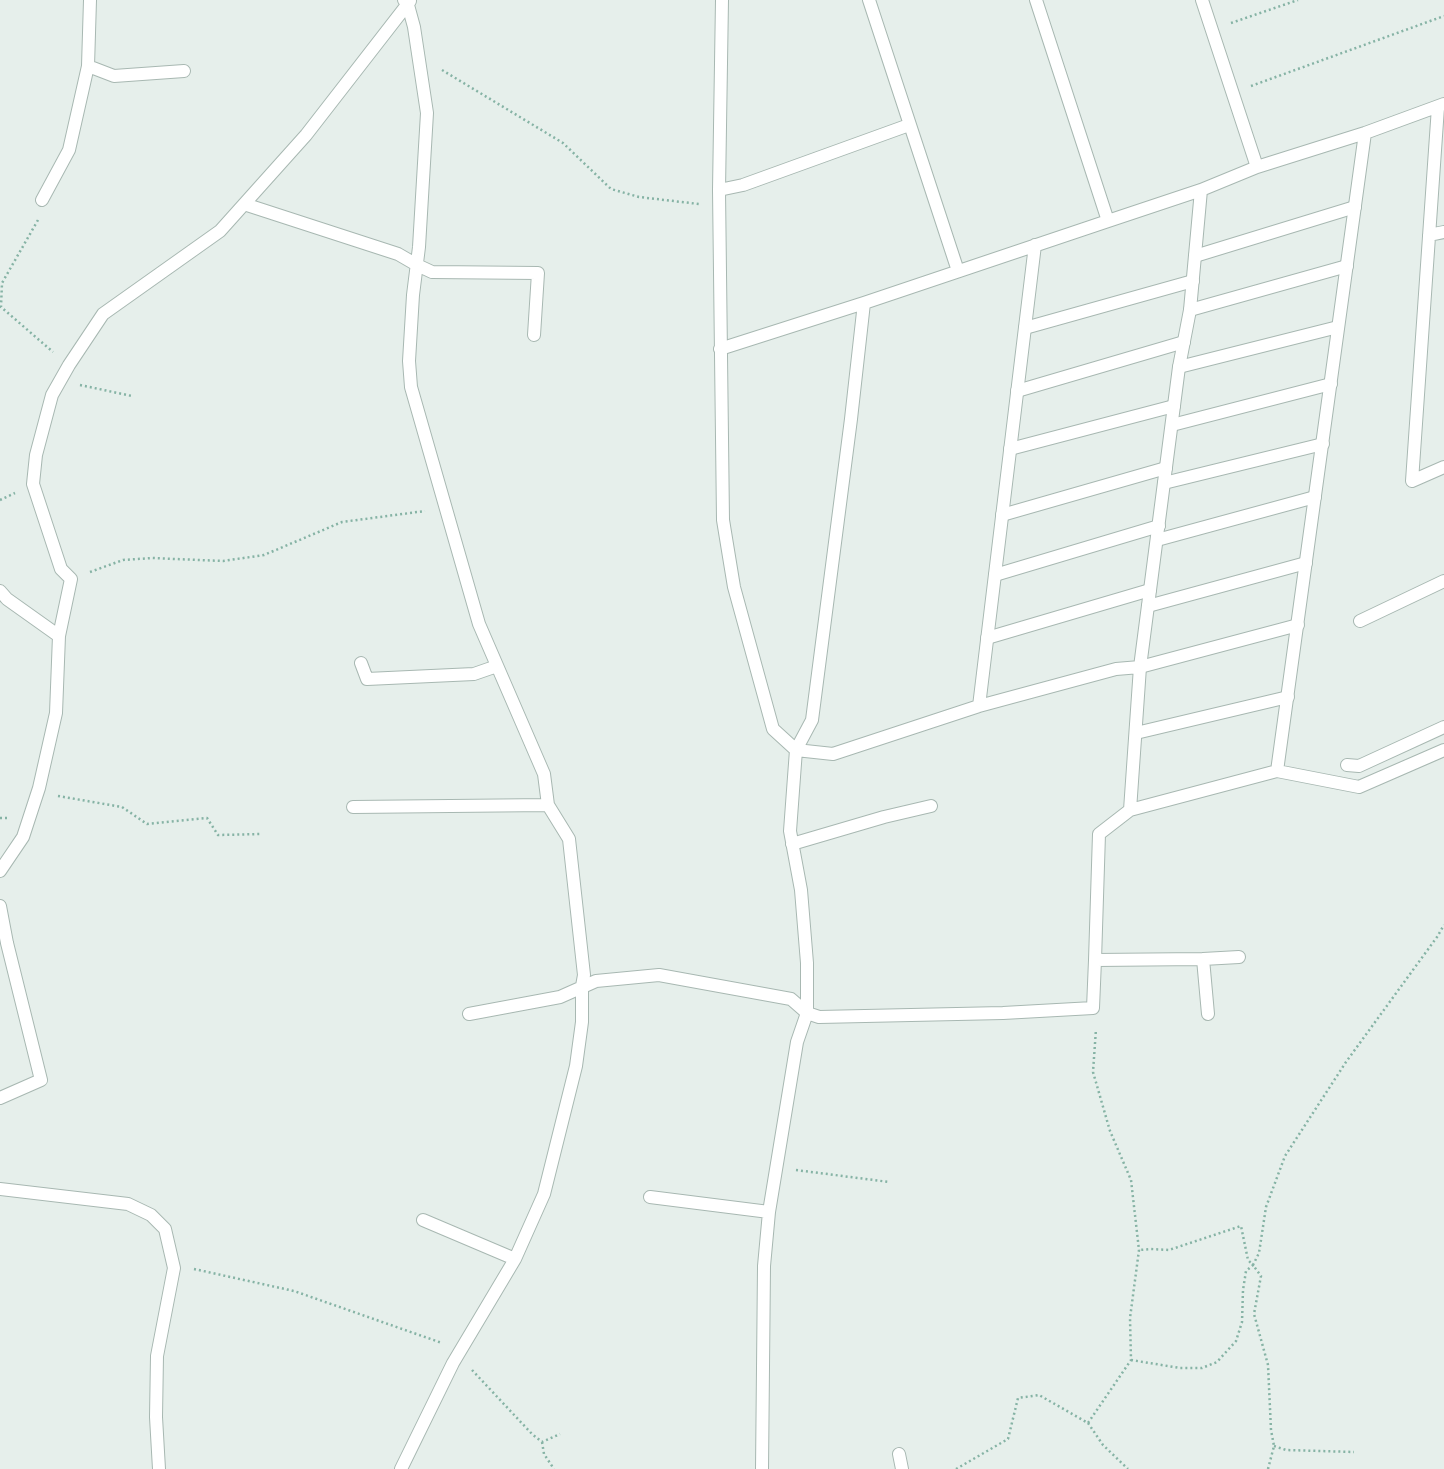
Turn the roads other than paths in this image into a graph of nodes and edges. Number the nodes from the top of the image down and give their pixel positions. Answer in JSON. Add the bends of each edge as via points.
{"nodes":[{"id":1,"x":90,"y":0,"type":"edge"},
{"id":2,"x":722,"y":0,"type":"edge"},
{"id":3,"x":868,"y":0,"type":"edge"},
{"id":4,"x":1036,"y":0,"type":"edge"},
{"id":5,"x":1202,"y":0,"type":"edge"},
{"id":6,"x":408,"y":2,"type":"edge"},
{"id":7,"x":88,"y":66,"type":"junction"},
{"id":8,"x":184,"y":71,"type":"dead end"},
{"id":9,"x":1441,"y":106,"type":"edge"},
{"id":10,"x":909,"y":125,"type":"junction"},
{"id":11,"x":1365,"y":132,"type":"junction"},
{"id":12,"x":1257,"y":167,"type":"junction"},
{"id":13,"x":719,"y":190,"type":"junction"},
{"id":14,"x":1201,"y":190,"type":"junction"},
{"id":15,"x":42,"y":200,"type":"road end"},
{"id":16,"x":244,"y":204,"type":"junction"},
{"id":17,"x":1355,"y":207,"type":"junction"},
{"id":18,"x":1108,"y":221,"type":"junction"},
{"id":19,"x":1444,"y":232,"type":"edge"},
{"id":20,"x":1429,"y":235,"type":"junction"},
{"id":21,"x":1035,"y":245,"type":"junction"},
{"id":22,"x":1195,"y":256,"type":"junction"},
{"id":23,"x":417,"y":265,"type":"junction"},
{"id":24,"x":1347,"y":266,"type":"junction"},
{"id":25,"x":958,"y":271,"type":"junction"},
{"id":26,"x":1193,"y":281,"type":"junction"},
{"id":27,"x":864,"y":303,"type":"junction"},
{"id":28,"x":1190,"y":310,"type":"junction"},
{"id":29,"x":1338,"y":326,"type":"junction"},
{"id":30,"x":1025,"y":328,"type":"junction"},
{"id":31,"x":534,"y":335,"type":"dead end"},
{"id":32,"x":1184,"y":342,"type":"junction"},
{"id":33,"x":720,"y":349,"type":"junction"},
{"id":34,"x":1179,"y":367,"type":"junction"},
{"id":35,"x":1331,"y":384,"type":"junction"},
{"id":36,"x":1017,"y":392,"type":"junction"},
{"id":37,"x":1174,"y":406,"type":"junction"},
{"id":38,"x":1172,"y":425,"type":"junction"},
{"id":39,"x":1323,"y":444,"type":"junction"},
{"id":40,"x":1010,"y":449,"type":"junction"},
{"id":41,"x":1444,"y":467,"type":"edge"},
{"id":42,"x":1166,"y":468,"type":"junction"},
{"id":43,"x":1164,"y":483,"type":"junction"},
{"id":44,"x":1315,"y":497,"type":"junction"},
{"id":45,"x":1002,"y":515,"type":"junction"},
{"id":46,"x":1159,"y":526,"type":"junction"},
{"id":47,"x":1157,"y":540,"type":"junction"},
{"id":48,"x":1306,"y":563,"type":"junction"},
{"id":49,"x":995,"y":576,"type":"junction"},
{"id":50,"x":1444,"y":582,"type":"edge"},
{"id":51,"x":1150,"y":590,"type":"junction"},
{"id":52,"x":0,"y":591,"type":"edge"},
{"id":53,"x":1148,"y":606,"type":"junction"},
{"id":54,"x":1360,"y":621,"type":"dead end"},
{"id":55,"x":1298,"y":625,"type":"junction"},
{"id":56,"x":59,"y":636,"type":"junction"},
{"id":57,"x":987,"y":638,"type":"junction"},
{"id":58,"x":361,"y":663,"type":"dead end"},
{"id":59,"x":497,"y":666,"type":"junction"},
{"id":60,"x":1140,"y":667,"type":"junction"},
{"id":61,"x":1288,"y":697,"type":"junction"},
{"id":62,"x":979,"y":706,"type":"junction"},
{"id":63,"x":1444,"y":727,"type":"edge"},
{"id":64,"x":1136,"y":733,"type":"junction"},
{"id":65,"x":796,"y":750,"type":"junction"},
{"id":66,"x":1444,"y":750,"type":"edge"},
{"id":67,"x":1346,"y":765,"type":"dead end"},
{"id":68,"x":1278,"y":771,"type":"junction"},
{"id":69,"x":548,"y":805,"type":"junction"},
{"id":70,"x":931,"y":806,"type":"dead end"},
{"id":71,"x":353,"y":807,"type":"dead end"},
{"id":72,"x":1130,"y":810,"type":"junction"},
{"id":73,"x":792,"y":844,"type":"junction"},
{"id":74,"x":0,"y":872,"type":"edge"},
{"id":75,"x":0,"y":906,"type":"edge"},
{"id":76,"x":1239,"y":957,"type":"dead end"},
{"id":77,"x":1203,"y":959,"type":"junction"},
{"id":78,"x":1095,"y":960,"type":"junction"},
{"id":79,"x":582,"y":986,"type":"junction"},
{"id":80,"x":806,"y":1013,"type":"junction"},
{"id":81,"x":469,"y":1014,"type":"dead end"},
{"id":82,"x":1208,"y":1014,"type":"dead end"},
{"id":83,"x":0,"y":1098,"type":"edge"},
{"id":84,"x":0,"y":1189,"type":"edge"},
{"id":85,"x":650,"y":1197,"type":"dead end"},
{"id":86,"x":769,"y":1212,"type":"junction"},
{"id":87,"x":423,"y":1220,"type":"dead end"},
{"id":88,"x":515,"y":1259,"type":"junction"},
{"id":89,"x":899,"y":1454,"type":"dead end"},
{"id":90,"x":159,"y":1469,"type":"edge"},
{"id":91,"x":401,"y":1469,"type":"edge"},
{"id":92,"x":762,"y":1469,"type":"edge"},
{"id":93,"x":902,"y":1469,"type":"edge"}],
"edges":[{"from":1,"to":7,"type":"street"},
{"from":2,"to":13,"type":"street"},
{"from":3,"to":10,"type":"street"},
{"from":4,"to":18,"type":"street"},
{"from":5,"to":12,"type":"street"},
{"from":6,"to":16,"type":"street","via":[[306,135]]},
{"from":6,"to":23,"type":"street","via":[[427,113]]},
{"from":7,"to":8,"type":"street","via":[[114,76]]},
{"from":7,"to":15,"type":"street","via":[[69,150]]},
{"from":9,"to":11,"type":"street"},
{"from":9,"to":20,"type":"street"},
{"from":10,"to":13,"type":"street","via":[[744,185]]},
{"from":10,"to":25,"type":"street"},
{"from":11,"to":12,"type":"street"},
{"from":11,"to":17,"type":"street"},
{"from":12,"to":14,"type":"street"},
{"from":13,"to":33,"type":"street"},
{"from":14,"to":18,"type":"street"},
{"from":14,"to":22,"type":"street"},
{"from":16,"to":23,"type":"street","via":[[398,254]]},
{"from":16,"to":56,"type":"street","via":[[220,231],[104,314],[52,395],[36,455],[33,484],[61,569],[71,579]]},
{"from":17,"to":22,"type":"street"},
{"from":17,"to":24,"type":"street"},
{"from":18,"to":21,"type":"street"},
{"from":19,"to":20,"type":"street"},
{"from":20,"to":41,"type":"street","via":[[1412,481]]},
{"from":21,"to":25,"type":"street"},
{"from":21,"to":30,"type":"street"},
{"from":22,"to":26,"type":"street"},
{"from":23,"to":31,"type":"street","via":[[432,272],[538,274]]},
{"from":23,"to":59,"type":"street","via":[[409,361],[411,387],[478,624]]},
{"from":24,"to":28,"type":"street"},
{"from":24,"to":29,"type":"street"},
{"from":25,"to":27,"type":"street"},
{"from":26,"to":28,"type":"street"},
{"from":26,"to":30,"type":"street"},
{"from":27,"to":33,"type":"street"},
{"from":27,"to":65,"type":"street","via":[[812,720]]},
{"from":28,"to":32,"type":"street"},
{"from":29,"to":34,"type":"street"},
{"from":29,"to":35,"type":"street"},
{"from":30,"to":36,"type":"street"},
{"from":32,"to":34,"type":"street"},
{"from":32,"to":36,"type":"street"},
{"from":33,"to":65,"type":"street","via":[[723,520],[734,587],[774,729]]},
{"from":34,"to":37,"type":"street"},
{"from":35,"to":38,"type":"street"},
{"from":35,"to":39,"type":"street"},
{"from":36,"to":40,"type":"street"},
{"from":37,"to":38,"type":"street"},
{"from":37,"to":40,"type":"street"},
{"from":38,"to":42,"type":"street"},
{"from":39,"to":43,"type":"street"},
{"from":39,"to":44,"type":"street"},
{"from":40,"to":45,"type":"street"},
{"from":42,"to":43,"type":"street"},
{"from":42,"to":45,"type":"street"},
{"from":43,"to":46,"type":"street"},
{"from":44,"to":47,"type":"street"},
{"from":44,"to":48,"type":"street"},
{"from":45,"to":49,"type":"street"},
{"from":46,"to":47,"type":"street"},
{"from":46,"to":49,"type":"street"},
{"from":47,"to":51,"type":"street"},
{"from":48,"to":53,"type":"street"},
{"from":48,"to":55,"type":"street"},
{"from":49,"to":57,"type":"street"},
{"from":50,"to":54,"type":"street"},
{"from":51,"to":53,"type":"street"},
{"from":51,"to":57,"type":"street"},
{"from":52,"to":56,"type":"street","via":[[7,599]]},
{"from":53,"to":60,"type":"street"},
{"from":55,"to":60,"type":"street"},
{"from":55,"to":61,"type":"street"},
{"from":56,"to":74,"type":"street","via":[[56,713],[39,788],[23,837]]},
{"from":57,"to":62,"type":"street"},
{"from":58,"to":59,"type":"street","via":[[367,679],[474,674]]},
{"from":59,"to":69,"type":"street","via":[[544,774]]},
{"from":60,"to":62,"type":"street","via":[[1116,669]]},
{"from":60,"to":64,"type":"street"},
{"from":61,"to":64,"type":"street"},
{"from":61,"to":68,"type":"street"},
{"from":62,"to":65,"type":"street","via":[[833,754]]},
{"from":63,"to":67,"type":"street","via":[[1359,766]]},
{"from":64,"to":72,"type":"street"},
{"from":65,"to":73,"type":"street","via":[[790,831]]},
{"from":66,"to":68,"type":"street","via":[[1359,787]]},
{"from":68,"to":72,"type":"street"},
{"from":69,"to":71,"type":"street"},
{"from":69,"to":79,"type":"street","via":[[569,839],[584,975]]},
{"from":70,"to":73,"type":"street"},
{"from":72,"to":78,"type":"street","via":[[1099,834]]},
{"from":73,"to":80,"type":"street","via":[[801,890],[807,963]]},
{"from":75,"to":83,"type":"street","via":[[41,1080]]},
{"from":76,"to":77,"type":"street"},
{"from":77,"to":78,"type":"street"},
{"from":77,"to":82,"type":"street"},
{"from":78,"to":80,"type":"street","via":[[1093,1008],[883,1016],[819,1017]]},
{"from":79,"to":80,"type":"street","via":[[596,980],[659,975],[791,999]]},
{"from":79,"to":81,"type":"street","via":[[560,997]]},
{"from":79,"to":88,"type":"street","via":[[582,1022],[576,1066],[544,1194]]},
{"from":80,"to":86,"type":"street","via":[[797,1042]]},
{"from":84,"to":90,"type":"street","via":[[128,1204],[151,1215],[165,1229],[174,1268],[157,1356],[156,1417]]},
{"from":85,"to":86,"type":"street"},
{"from":86,"to":92,"type":"street","via":[[764,1266]]},
{"from":87,"to":88,"type":"street"},
{"from":88,"to":91,"type":"street","via":[[453,1363]]},
{"from":89,"to":93,"type":"street"}]}
